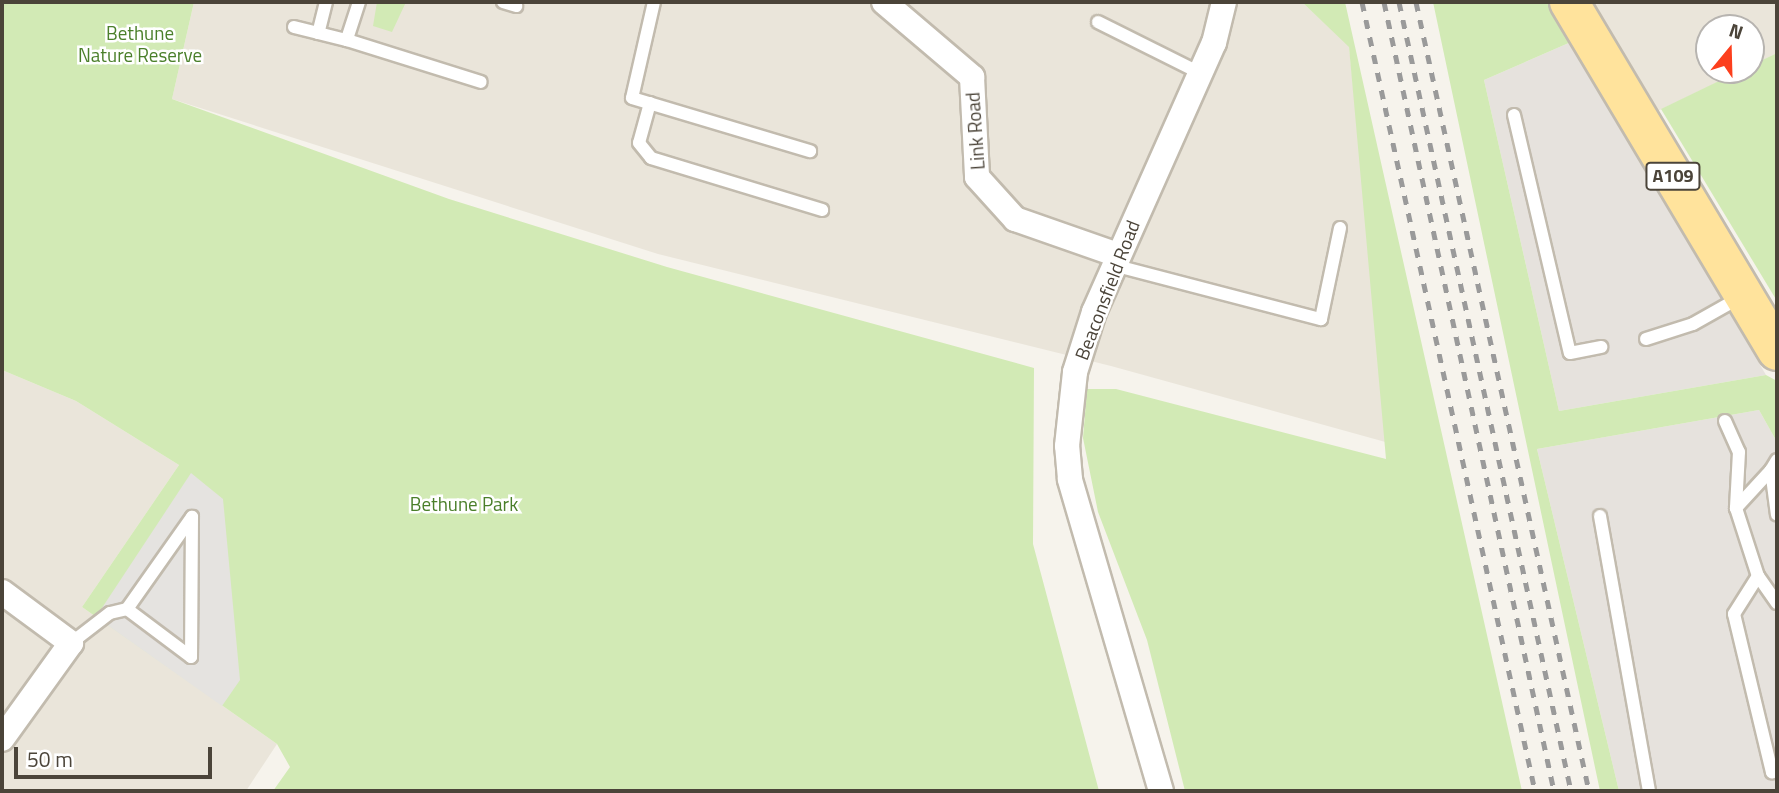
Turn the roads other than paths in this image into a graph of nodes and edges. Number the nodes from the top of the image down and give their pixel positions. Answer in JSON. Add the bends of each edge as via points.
{"nodes":[{"id":1,"x":327,"y":2,"type":"edge"},
{"id":2,"x":359,"y":2,"type":"edge"},
{"id":3,"x":654,"y":2,"type":"edge"},
{"id":4,"x":884,"y":2,"type":"edge"},
{"id":5,"x":1224,"y":2,"type":"edge"},
{"id":6,"x":1569,"y":2,"type":"edge"},
{"id":7,"x":1098,"y":22,"type":"dead end"},
{"id":8,"x":293,"y":27,"type":"dead end"},
{"id":9,"x":318,"y":33,"type":"junction"},
{"id":10,"x":347,"y":40,"type":"junction"},
{"id":11,"x":1200,"y":73,"type":"junction"},
{"id":12,"x":481,"y":82,"type":"dead end"},
{"id":13,"x":650,"y":103,"type":"junction"},
{"id":14,"x":1514,"y":115,"type":"dead end"},
{"id":15,"x":810,"y":151,"type":"dead end"},
{"id":16,"x":822,"y":210,"type":"dead end"},
{"id":17,"x":1340,"y":228,"type":"dead end"},
{"id":18,"x":1115,"y":260,"type":"junction"},
{"id":19,"x":1744,"y":296,"type":"junction"},
{"id":20,"x":1646,"y":339,"type":"dead end"},
{"id":21,"x":1601,"y":347,"type":"dead end"},
{"id":22,"x":1777,"y":351,"type":"edge"},
{"id":23,"x":1725,"y":421,"type":"dead end"},
{"id":24,"x":1774,"y":465,"type":"edge"},
{"id":25,"x":1736,"y":508,"type":"junction"},
{"id":26,"x":1777,"y":515,"type":"edge"},
{"id":27,"x":1601,"y":516,"type":"dead end"},
{"id":28,"x":1758,"y":576,"type":"junction"},
{"id":29,"x":2,"y":592,"type":"edge"},
{"id":30,"x":1777,"y":603,"type":"edge"},
{"id":31,"x":127,"y":609,"type":"junction"},
{"id":32,"x":71,"y":643,"type":"junction"},
{"id":33,"x":2,"y":739,"type":"edge"},
{"id":34,"x":1777,"y":771,"type":"edge"},
{"id":35,"x":1161,"y":791,"type":"edge"},
{"id":36,"x":1648,"y":791,"type":"edge"}],
"edges":[{"from":1,"to":9,"type":"lane"},
{"from":2,"to":10,"type":"lane"},
{"from":3,"to":13,"type":"lane","via":[[632,98]]},
{"from":4,"to":18,"type":"street","name":"Link Road","via":[[972,77],[977,177],[1015,219]]},
{"from":5,"to":11,"type":"street","name":"Beaconsfield Road"},
{"from":6,"to":19,"type":"main road","number":"A109"},
{"from":7,"to":11,"type":"lane"},
{"from":8,"to":9,"type":"lane"},
{"from":9,"to":10,"type":"lane"},
{"from":10,"to":12,"type":"lane"},
{"from":11,"to":18,"type":"street","name":"Beaconsfield Road"},
{"from":13,"to":15,"type":"lane"},
{"from":13,"to":16,"type":"lane","via":[[639,143],[652,158]]},
{"from":14,"to":21,"type":"lane","via":[[1570,352]]},
{"from":17,"to":18,"type":"lane","via":[[1321,319]]},
{"from":18,"to":35,"type":"street","name":"Beaconsfield Road","via":[[1075,372],[1070,479]]},
{"from":19,"to":20,"type":"lane","via":[[1693,324]]},
{"from":19,"to":22,"type":"main road","number":"A109"},
{"from":23,"to":25,"type":"lane","via":[[1739,452]]},
{"from":24,"to":25,"type":"lane"},
{"from":24,"to":26,"type":"lane"},
{"from":25,"to":28,"type":"lane"},
{"from":27,"to":36,"type":"lane"},
{"from":28,"to":30,"type":"lane"},
{"from":28,"to":34,"type":"lane","via":[[1734,614],[1772,772]]},
{"from":29,"to":32,"type":"street"},
{"from":31,"to":31,"type":"lane","via":[[191,657],[192,517],[142,588]]},
{"from":31,"to":32,"type":"lane","via":[[110,613]]},
{"from":32,"to":33,"type":"street"}]}
